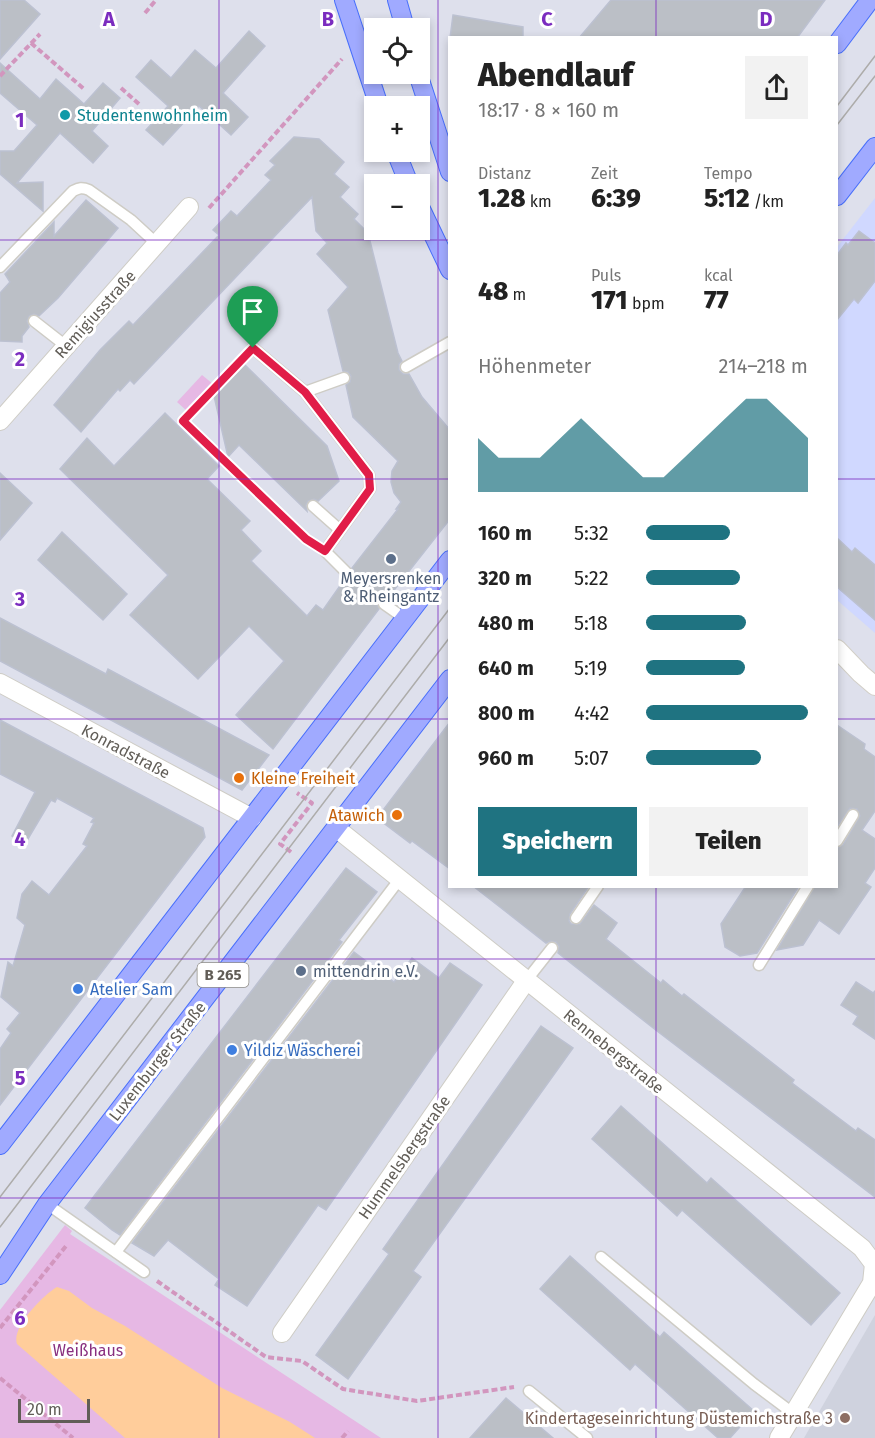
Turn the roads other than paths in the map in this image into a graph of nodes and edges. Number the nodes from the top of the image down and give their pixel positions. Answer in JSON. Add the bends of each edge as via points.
{"nodes":[{"id":1,"x":344,"y":0,"type":"edge"},
{"id":2,"x":396,"y":0,"type":"edge"},
{"id":3,"x":870,"y":0,"type":"edge"},
{"id":4,"x":402,"y":18,"type":"edge"},
{"id":5,"x":838,"y":43,"type":"edge"},
{"id":6,"x":421,"y":84,"type":"edge"},
{"id":7,"x":377,"y":96,"type":"edge"},
{"id":8,"x":875,"y":147,"type":"edge"},
{"id":9,"x":448,"y":166,"type":"edge"},
{"id":10,"x":838,"y":195,"type":"edge"},
{"id":11,"x":189,"y":207,"type":"road end"},
{"id":12,"x":430,"y":228,"type":"edge"},
{"id":13,"x":157,"y":244,"type":"junction"},
{"id":14,"x":448,"y":266,"type":"edge"},
{"id":15,"x":0,"y":267,"type":"edge"},
{"id":16,"x":34,"y":321,"type":"dead end"},
{"id":17,"x":448,"y":343,"type":"edge"},
{"id":18,"x":66,"y":346,"type":"junction"},
{"id":19,"x":253,"y":348,"type":"road end"},
{"id":20,"x":406,"y":367,"type":"dead end"},
{"id":21,"x":344,"y":378,"type":"dead end"},
{"id":22,"x":305,"y":392,"type":"junction"},
{"id":23,"x":0,"y":421,"type":"edge"},
{"id":24,"x":313,"y":506,"type":"dead end"},
{"id":25,"x":340,"y":530,"type":"junction"},
{"id":26,"x":448,"y":563,"type":"edge"},
{"id":27,"x":348,"y":574,"type":"dead end"},
{"id":28,"x":384,"y":604,"type":"dead end"},
{"id":29,"x":404,"y":618,"type":"junction"},
{"id":30,"x":838,"y":650,"type":"edge"},
{"id":31,"x":838,"y":663,"type":"edge"},
{"id":32,"x":868,"y":680,"type":"edge"},
{"id":33,"x":448,"y":682,"type":"edge"},
{"id":34,"x":0,"y":683,"type":"edge"},
{"id":35,"x":853,"y":814,"type":"dead end"},
{"id":36,"x":252,"y":818,"type":"junction"},
{"id":37,"x":336,"y":828,"type":"junction"},
{"id":38,"x":838,"y":839,"type":"edge"},
{"id":39,"x":399,"y":880,"type":"junction"},
{"id":40,"x":596,"y":888,"type":"edge"},
{"id":41,"x":807,"y":888,"type":"edge"},
{"id":42,"x":576,"y":918,"type":"dead end"},
{"id":43,"x":552,"y":948,"type":"dead end"},
{"id":44,"x":759,"y":966,"type":"dead end"},
{"id":45,"x":526,"y":981,"type":"junction"},
{"id":46,"x":0,"y":1145,"type":"edge"},
{"id":47,"x":47,"y":1204,"type":"junction"},
{"id":48,"x":116,"y":1252,"type":"junction"},
{"id":49,"x":8,"y":1254,"type":"edge"},
{"id":50,"x":601,"y":1257,"type":"dead end"},
{"id":51,"x":144,"y":1272,"type":"road end"},
{"id":52,"x":0,"y":1275,"type":"edge"},
{"id":53,"x":282,"y":1333,"type":"dead end"},
{"id":54,"x":529,"y":1391,"type":"road end"},
{"id":55,"x":794,"y":1414,"type":"junction"},
{"id":56,"x":587,"y":1438,"type":"edge"},
{"id":57,"x":779,"y":1438,"type":"edge"}],
"edges":[{"from":1,"to":7,"type":"main road"},
{"from":2,"to":4,"type":"main road"},
{"from":3,"to":5,"type":"main road"},
{"from":6,"to":9,"type":"main road"},
{"from":8,"to":10,"type":"main road"},
{"from":11,"to":13,"type":"street","name":"Remigiusstraße"},
{"from":12,"to":14,"type":"main road"},
{"from":13,"to":15,"type":"lane","via":[[84,187],[73,191]]},
{"from":13,"to":18,"type":"street","name":"Remigiusstraße"},
{"from":16,"to":18,"type":"lane"},
{"from":17,"to":20,"type":"lane"},
{"from":18,"to":23,"type":"street","name":"Remigiusstraße"},
{"from":19,"to":22,"type":"lane"},
{"from":21,"to":22,"type":"lane"},
{"from":22,"to":25,"type":"lane","via":[[369,475],[370,489]]},
{"from":24,"to":25,"type":"lane"},
{"from":25,"to":27,"type":"lane","via":[[325,551]]},
{"from":26,"to":29,"type":"main road"},
{"from":28,"to":29,"type":"lane"},
{"from":29,"to":36,"type":"main road"},
{"from":30,"to":32,"type":"street"},
{"from":31,"to":32,"type":"street"},
{"from":33,"to":37,"type":"main road","name":"Luxemburger Straße","number":"B 265"},
{"from":34,"to":36,"type":"street","name":"Konradstraße"},
{"from":35,"to":38,"type":"lane"},
{"from":36,"to":46,"type":"main road"},
{"from":37,"to":39,"type":"street","name":"Rennebergstraße"},
{"from":37,"to":47,"type":"main road","name":"Luxemburger Straße","number":"B 265"},
{"from":39,"to":45,"type":"street","name":"Rennebergstraße"},
{"from":39,"to":48,"type":"lane"},
{"from":40,"to":42,"type":"lane"},
{"from":41,"to":44,"type":"lane"},
{"from":43,"to":45,"type":"lane"},
{"from":45,"to":53,"type":"street","name":"Hummelsbergstraße"},
{"from":45,"to":55,"type":"street","name":"Rennebergstraße","via":[[862,1248],[874,1264],[872,1283]]},
{"from":47,"to":48,"type":"lane"},
{"from":47,"to":49,"type":"main road","name":"Luxemburger Straße","number":"B 265"},
{"from":48,"to":51,"type":"lane"},
{"from":49,"to":52,"type":"main road","name":"Luxemburger Straße","number":"B 265"},
{"from":50,"to":55,"type":"lane"},
{"from":54,"to":56,"type":"lane"},
{"from":55,"to":57,"type":"street"}]}
